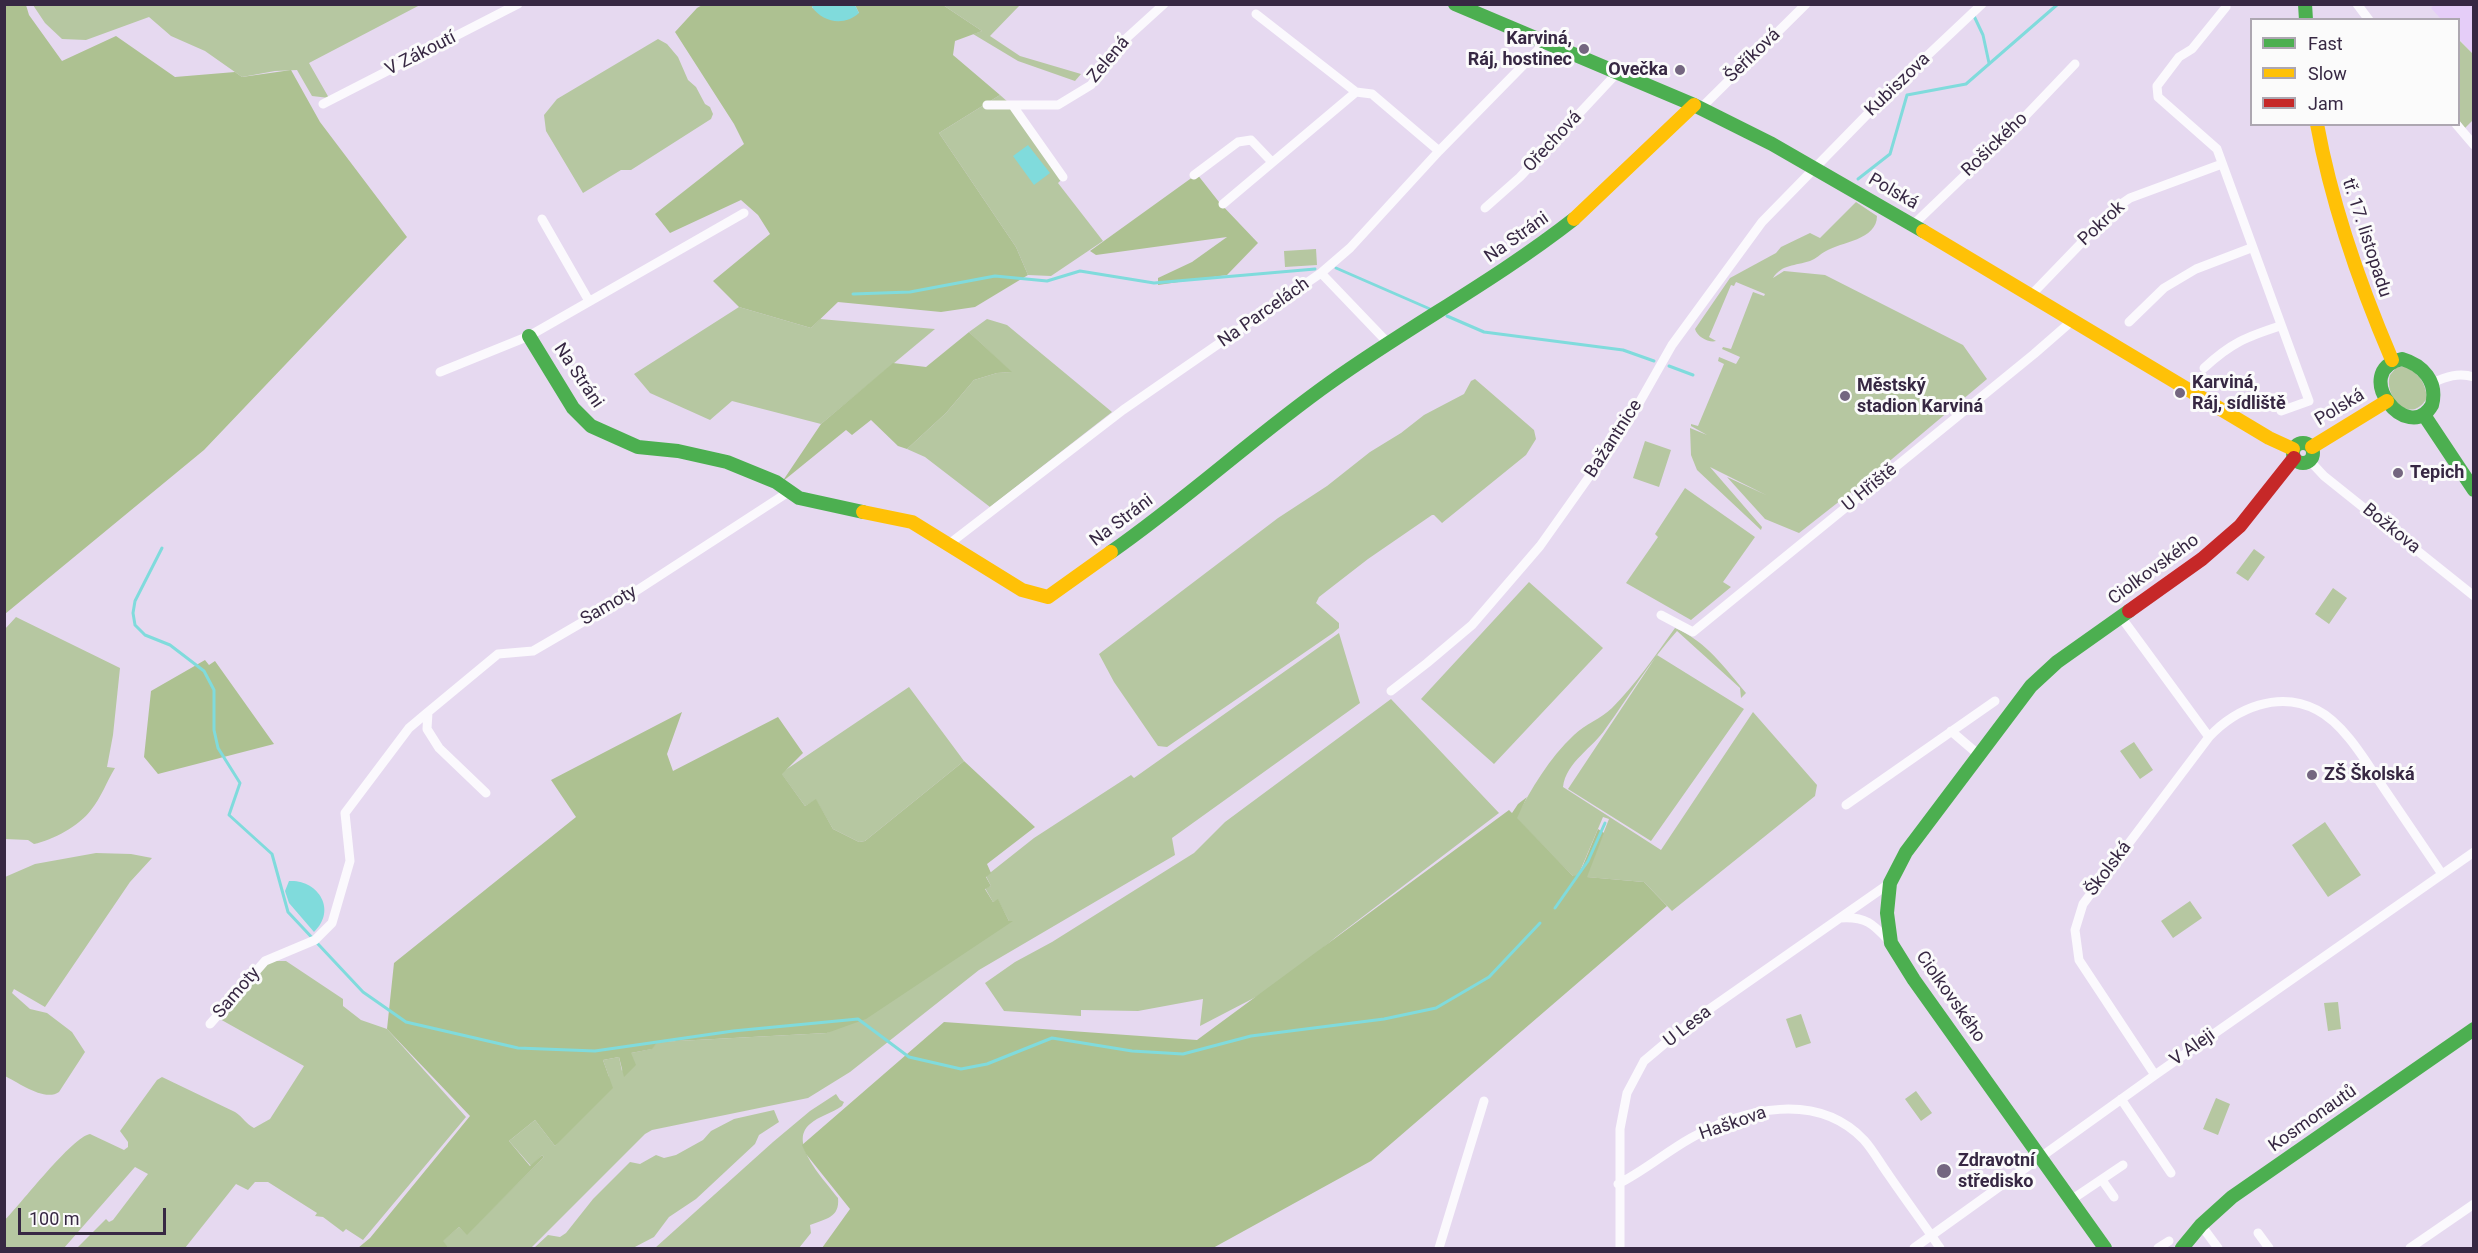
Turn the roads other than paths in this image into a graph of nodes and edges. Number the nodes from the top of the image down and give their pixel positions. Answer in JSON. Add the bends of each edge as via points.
{"nodes":[{"id":1,"x":518,"y":4,"type":"edge"},
{"id":2,"x":1164,"y":4,"type":"edge"},
{"id":3,"x":1455,"y":4,"type":"edge"},
{"id":4,"x":1806,"y":4,"type":"edge"},
{"id":5,"x":1982,"y":4,"type":"edge"},
{"id":6,"x":2225,"y":4,"type":"edge"},
{"id":7,"x":2356,"y":4,"type":"edge"},
{"id":8,"x":1256,"y":14,"type":"dead end"},
{"id":9,"x":2367,"y":18,"type":"edge"},
{"id":10,"x":1545,"y":43,"type":"junction"},
{"id":11,"x":2075,"y":64,"type":"dead end"},
{"id":12,"x":1617,"y":73,"type":"junction"},
{"id":13,"x":1356,"y":92,"type":"junction"},
{"id":14,"x":323,"y":104,"type":"dead end"},
{"id":15,"x":987,"y":105,"type":"dead end"},
{"id":16,"x":1013,"y":106,"type":"junction"},
{"id":17,"x":1697,"y":107,"type":"junction"},
{"id":18,"x":2317,"y":126,"type":"edge"},
{"id":19,"x":2458,"y":126,"type":"edge"},
{"id":20,"x":2474,"y":145,"type":"edge"},
{"id":21,"x":1439,"y":151,"type":"junction"},
{"id":22,"x":1272,"y":162,"type":"junction"},
{"id":23,"x":2222,"y":164,"type":"junction"},
{"id":24,"x":1814,"y":167,"type":"junction"},
{"id":25,"x":1194,"y":175,"type":"dead end"},
{"id":26,"x":1063,"y":177,"type":"dead end"},
{"id":27,"x":1223,"y":204,"type":"dead end"},
{"id":28,"x":1485,"y":208,"type":"dead end"},
{"id":29,"x":744,"y":213,"type":"dead end"},
{"id":30,"x":542,"y":219,"type":"dead end"},
{"id":31,"x":1913,"y":225,"type":"junction"},
{"id":32,"x":2252,"y":248,"type":"junction"},
{"id":33,"x":1321,"y":273,"type":"junction"},
{"id":34,"x":2031,"y":295,"type":"junction"},
{"id":35,"x":590,"y":301,"type":"junction"},
{"id":36,"x":2073,"y":320,"type":"junction"},
{"id":37,"x":2129,"y":322,"type":"dead end"},
{"id":38,"x":2280,"y":326,"type":"junction"},
{"id":39,"x":529,"y":336,"type":"junction"},
{"id":40,"x":1389,"y":344,"type":"junction"},
{"id":41,"x":2392,"y":360,"type":"junction"},
{"id":42,"x":2204,"y":368,"type":"dead end"},
{"id":43,"x":440,"y":372,"type":"dead end"},
{"id":44,"x":2474,"y":376,"type":"edge"},
{"id":45,"x":2432,"y":382,"type":"junction"},
{"id":46,"x":2387,"y":401,"type":"junction"},
{"id":47,"x":2281,"y":411,"type":"dead end"},
{"id":48,"x":2424,"y":415,"type":"junction"},
{"id":49,"x":2294,"y":454,"type":"junction"},
{"id":50,"x":2311,"y":454,"type":"junction"},
{"id":51,"x":2474,"y":490,"type":"edge"},
{"id":52,"x":790,"y":491,"type":"junction"},
{"id":53,"x":949,"y":544,"type":"junction"},
{"id":54,"x":2474,"y":596,"type":"edge"},
{"id":55,"x":1661,"y":615,"type":"dead end"},
{"id":56,"x":2121,"y":617,"type":"junction"},
{"id":57,"x":1390,"y":691,"type":"dead end"},
{"id":58,"x":1995,"y":701,"type":"dead end"},
{"id":59,"x":428,"y":712,"type":"junction"},
{"id":60,"x":1951,"y":731,"type":"junction"},
{"id":61,"x":2210,"y":737,"type":"junction"},
{"id":62,"x":1979,"y":755,"type":"junction"},
{"id":63,"x":486,"y":793,"type":"dead end"},
{"id":64,"x":1846,"y":805,"type":"dead end"},
{"id":65,"x":2474,"y":852,"type":"edge"},
{"id":66,"x":2442,"y":874,"type":"junction"},
{"id":67,"x":1890,"y":883,"type":"junction"},
{"id":68,"x":1839,"y":918,"type":"junction"},
{"id":69,"x":1891,"y":943,"type":"junction"},
{"id":70,"x":210,"y":1024,"type":"dead end"},
{"id":71,"x":2474,"y":1029,"type":"edge"},
{"id":72,"x":2155,"y":1075,"type":"junction"},
{"id":73,"x":2121,"y":1100,"type":"junction"},
{"id":74,"x":1484,"y":1101,"type":"dead end"},
{"id":75,"x":2041,"y":1157,"type":"junction"},
{"id":76,"x":2123,"y":1165,"type":"dead end"},
{"id":77,"x":2171,"y":1173,"type":"dead end"},
{"id":78,"x":2102,"y":1180,"type":"junction"},
{"id":79,"x":1618,"y":1184,"type":"junction"},
{"id":80,"x":2114,"y":1197,"type":"dead end"},
{"id":81,"x":2071,"y":1200,"type":"junction"},
{"id":82,"x":2474,"y":1204,"type":"edge"},
{"id":83,"x":2201,"y":1225,"type":"junction"},
{"id":84,"x":2258,"y":1233,"type":"dead end"},
{"id":85,"x":1932,"y":1237,"type":"junction"},
{"id":86,"x":2169,"y":1241,"type":"dead end"},
{"id":87,"x":1440,"y":1248,"type":"edge"},
{"id":88,"x":1620,"y":1248,"type":"edge"},
{"id":89,"x":1914,"y":1248,"type":"edge"},
{"id":90,"x":1940,"y":1248,"type":"edge"},
{"id":91,"x":2104,"y":1248,"type":"edge"},
{"id":92,"x":2158,"y":1248,"type":"edge"},
{"id":93,"x":2182,"y":1248,"type":"edge"},
{"id":94,"x":2218,"y":1248,"type":"edge"},
{"id":95,"x":2269,"y":1248,"type":"edge"},
{"id":96,"x":2410,"y":1248,"type":"edge"}],
"edges":[{"from":1,"to":14,"type":"street","name":"V Zákoutí"},
{"from":2,"to":16,"type":"street","name":"Zelená","via":[[1120,44],[1091,85],[1058,105]]},
{"from":3,"to":10,"type":"street","name":"Polská"},
{"from":4,"to":17,"type":"street","name":"Šeříková"},
{"from":5,"to":24,"type":"street","name":"Kubiszova"},
{"from":6,"to":23,"type":"street","via":[[2192,49],[2180,57],[2157,86],[2158,97],[2217,149]]},
{"from":7,"to":9,"type":"street"},
{"from":8,"to":13,"type":"street"},
{"from":10,"to":12,"type":"street","name":"Polská"},
{"from":10,"to":21,"type":"street","name":"Na Parcelách"},
{"from":11,"to":31,"type":"street","name":"Rošického"},
{"from":12,"to":17,"type":"street","name":"Polská"},
{"from":12,"to":28,"type":"street","name":"Ořechová","via":[[1520,177]]},
{"from":13,"to":21,"type":"street","via":[[1372,94]]},
{"from":13,"to":22,"type":"street"},
{"from":15,"to":16,"type":"street","name":"Zelená"},
{"from":16,"to":26,"type":"street"},
{"from":17,"to":24,"type":"street","name":"Polská"},
{"from":17,"to":40,"type":"street","name":"Na Stráni","via":[[1578,216],[1525,257]]},
{"from":18,"to":41,"type":"street","name":"tř. 17. listopadu","via":[[2326,176],[2349,256]]},
{"from":19,"to":20,"type":"street"},
{"from":21,"to":33,"type":"street","name":"Na Parcelách","via":[[1350,248]]},
{"from":22,"to":25,"type":"street","via":[[1251,140],[1238,142]]},
{"from":22,"to":27,"type":"street"},
{"from":23,"to":32,"type":"street"},
{"from":23,"to":34,"type":"street","name":"Pokrok","via":[[2130,198],[2114,209]]},
{"from":24,"to":31,"type":"street","name":"Polská"},
{"from":24,"to":57,"type":"street","name":"Bažantnice","via":[[1762,222],[1680,333],[1630,418],[1540,546],[1472,625]]},
{"from":29,"to":35,"type":"street","name":"Na Stráni"},
{"from":30,"to":35,"type":"street"},
{"from":31,"to":34,"type":"street","name":"Polská"},
{"from":32,"to":37,"type":"street","via":[[2196,269],[2164,288]]},
{"from":32,"to":38,"type":"street"},
{"from":33,"to":40,"type":"street"},
{"from":33,"to":53,"type":"street","name":"Na Parcelách","via":[[1123,410]]},
{"from":34,"to":36,"type":"street","name":"Polská"},
{"from":35,"to":39,"type":"street","name":"Na Stráni"},
{"from":36,"to":49,"type":"street","name":"Polská"},
{"from":36,"to":55,"type":"street","name":"U Hřiště","via":[[1693,632]]},
{"from":38,"to":42,"type":"street","via":[[2245,337],[2224,349]]},
{"from":38,"to":47,"type":"street","via":[[2309,402]]},
{"from":39,"to":43,"type":"street","name":"Na Stráni"},
{"from":39,"to":52,"type":"street","name":"Na Stráni","via":[[573,408],[591,426],[638,447],[727,462]]},
{"from":40,"to":53,"type":"street","name":"Na Stráni","via":[[1288,412],[1120,546],[1048,597],[1023,590]]},
{"from":41,"to":45,"type":"street","via":[[2416,364]]},
{"from":41,"to":46,"type":"street","via":[[2380,376]]},
{"from":44,"to":45,"type":"street","via":[[2456,375]]},
{"from":45,"to":48,"type":"street","via":[[2433,400]]},
{"from":46,"to":48,"type":"street","via":[[2404,416]]},
{"from":46,"to":50,"type":"street","name":"Polská"},
{"from":48,"to":51,"type":"street"},
{"from":49,"to":50,"type":"street","name":"Polská","via":[[2301,463]]},
{"from":49,"to":56,"type":"street","name":"Ciolkovského","via":[[2240,526],[2202,559]]},
{"from":50,"to":54,"type":"street","name":"Božkova","via":[[2324,476]]},
{"from":52,"to":53,"type":"street","name":"Na Stráni","via":[[800,498],[912,522]]},
{"from":52,"to":59,"type":"street","name":"Samoty","via":[[636,591],[533,651],[498,654]]},
{"from":56,"to":61,"type":"street"},
{"from":56,"to":62,"type":"street","name":"Ciolkovského","via":[[2057,662],[2031,686]]},
{"from":58,"to":60,"type":"street"},
{"from":59,"to":63,"type":"street","via":[[427,729],[439,748]]},
{"from":59,"to":70,"type":"street","name":"Samoty","via":[[409,728],[345,813],[350,861],[332,923],[315,940],[266,961]]},
{"from":60,"to":62,"type":"street"},
{"from":60,"to":64,"type":"street"},
{"from":61,"to":66,"type":"street","name":"Školská","via":[[2240,711],[2263,704],[2295,704],[2319,710],[2356,748]]},
{"from":61,"to":72,"type":"street","name":"Školská","via":[[2083,904],[2075,930],[2079,960]]},
{"from":62,"to":67,"type":"street","name":"Ciolkovského","via":[[1906,852]]},
{"from":65,"to":66,"type":"street","name":"V Aleji"},
{"from":66,"to":72,"type":"street","name":"V Aleji"},
{"from":67,"to":68,"type":"street","name":"U Lesa"},
{"from":67,"to":69,"type":"street","name":"Ciolkovského","via":[[1887,913]]},
{"from":68,"to":69,"type":"street","via":[[1856,917],[1872,924]]},
{"from":68,"to":79,"type":"street","name":"U Lesa","via":[[1688,1024],[1644,1061],[1627,1093],[1620,1129]]},
{"from":69,"to":75,"type":"street","name":"Ciolkovského"},
{"from":71,"to":83,"type":"street","name":"Kosmonautů","via":[[2232,1197]]},
{"from":72,"to":73,"type":"street","name":"V Aleji"},
{"from":73,"to":75,"type":"street","name":"V Aleji"},
{"from":73,"to":77,"type":"street"},
{"from":74,"to":87,"type":"street"},
{"from":75,"to":81,"type":"street","name":"Ciolkovského"},
{"from":75,"to":85,"type":"street","name":"V Aleji"},
{"from":76,"to":78,"type":"street"},
{"from":78,"to":80,"type":"street"},
{"from":78,"to":81,"type":"street"},
{"from":79,"to":85,"type":"street","name":"Haškova","via":[[1692,1138],[1741,1117],[1778,1108],[1809,1110],[1833,1117],[1864,1140]]},
{"from":79,"to":88,"type":"street","name":"U Lesa"},
{"from":81,"to":91,"type":"street","name":"Ciolkovského"},
{"from":82,"to":96,"type":"street"},
{"from":83,"to":93,"type":"street","name":"Kosmonautů"},
{"from":83,"to":94,"type":"street"},
{"from":84,"to":95,"type":"street"},
{"from":85,"to":89,"type":"street","name":"V Aleji"},
{"from":85,"to":90,"type":"street","name":"Haškova"},
{"from":86,"to":92,"type":"street"}]}
